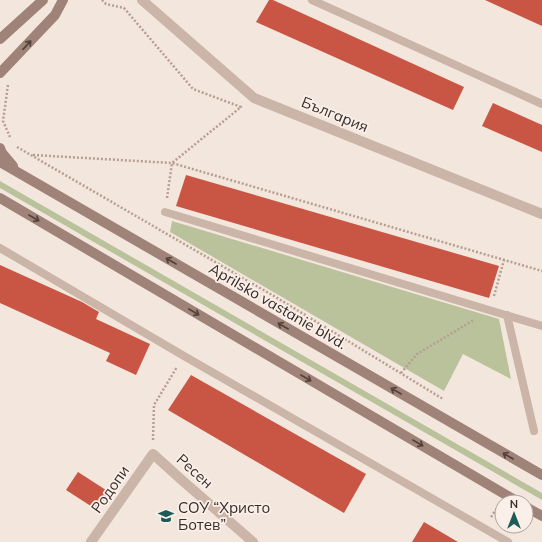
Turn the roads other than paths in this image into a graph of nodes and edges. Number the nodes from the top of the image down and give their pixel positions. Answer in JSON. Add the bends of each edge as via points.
{"nodes":[{"id":1,"x":43,"y":0,"type":"edge"},
{"id":2,"x":63,"y":0,"type":"edge"},
{"id":3,"x":142,"y":0,"type":"edge"},
{"id":4,"x":312,"y":0,"type":"edge"},
{"id":5,"x":0,"y":38,"type":"edge"},
{"id":6,"x":4,"y":70,"type":"edge"},
{"id":7,"x":0,"y":81,"type":"edge"},
{"id":8,"x":542,"y":104,"type":"edge"},
{"id":9,"x":0,"y":148,"type":"edge"},
{"id":10,"x":0,"y":162,"type":"edge"},
{"id":11,"x":18,"y":172,"type":"junction"},
{"id":12,"x":0,"y":198,"type":"edge"},
{"id":13,"x":165,"y":212,"type":"dead end"},
{"id":14,"x":542,"y":214,"type":"edge"},
{"id":15,"x":0,"y":248,"type":"edge"},
{"id":16,"x":507,"y":316,"type":"junction"},
{"id":17,"x":542,"y":326,"type":"edge"},
{"id":18,"x":534,"y":431,"type":"dead end"},
{"id":19,"x":153,"y":454,"type":"joint"},
{"id":20,"x":542,"y":475,"type":"edge"},
{"id":21,"x":504,"y":494,"type":"edge"},
{"id":22,"x":91,"y":542,"type":"edge"},
{"id":23,"x":253,"y":542,"type":"edge"},
{"id":24,"x":508,"y":542,"type":"edge"}],
"edges":[{"from":1,"to":5,"type":"street"},
{"from":6,"to":2,"type":"street","one_way":true,"via":[[55,16]]},
{"from":3,"to":14,"type":"street","name":"България","via":[[254,98]]},
{"from":4,"to":8,"type":"lane"},
{"from":6,"to":7,"type":"street"},
{"from":9,"to":11,"type":"street"},
{"from":10,"to":11,"type":"street","name":"Aprilsko vastanie blvd."},
{"from":20,"to":11,"type":"street","name":"Aprilsko vastanie blvd.","one_way":true},
{"from":12,"to":21,"type":"street","one_way":true},
{"from":13,"to":16,"type":"lane"},
{"from":15,"to":24,"type":"lane"},
{"from":16,"to":17,"type":"lane"},
{"from":16,"to":18,"type":"lane"},
{"from":19,"to":22,"type":"street","name":"Родопи"},
{"from":19,"to":23,"type":"street","name":"Ресен"}]}
